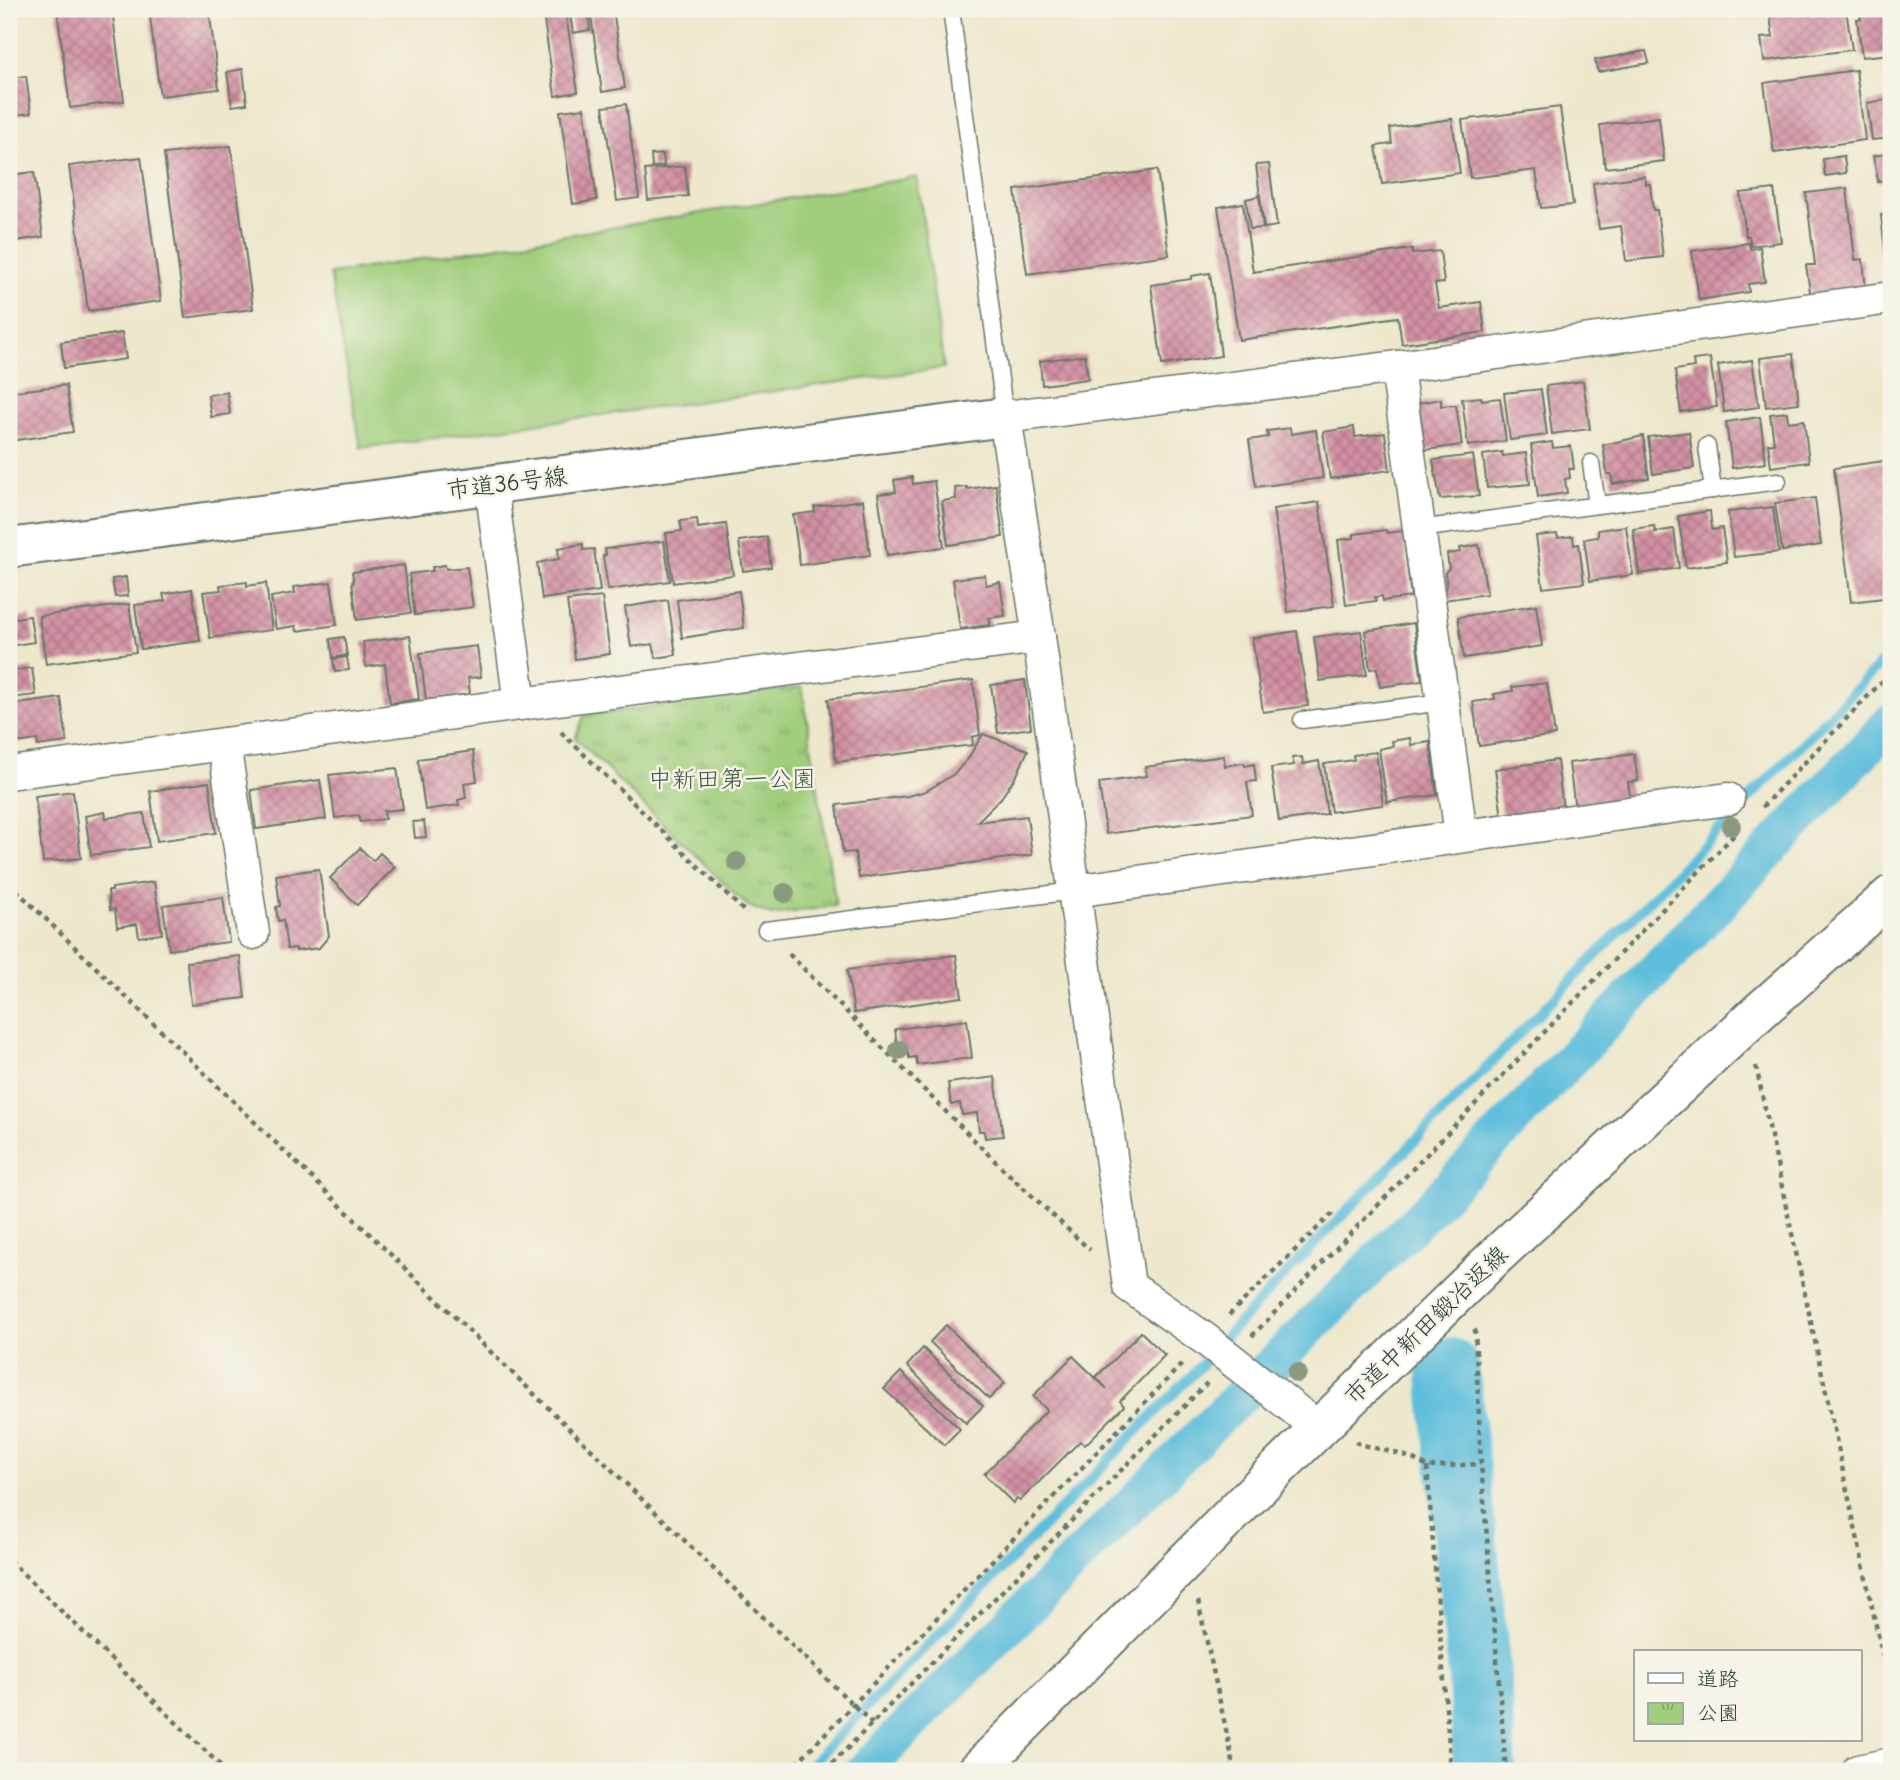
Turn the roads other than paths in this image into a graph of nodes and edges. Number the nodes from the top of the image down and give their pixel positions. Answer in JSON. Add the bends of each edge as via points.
{"nodes":[{"id":1,"x":951,"y":9,"type":"edge"},
{"id":2,"x":1891,"y":298,"type":"edge"},
{"id":3,"x":1396,"y":367,"type":"junction"},
{"id":4,"x":1005,"y":418,"type":"junction"},
{"id":5,"x":1707,"y":446,"type":"dead end"},
{"id":6,"x":1591,"y":463,"type":"dead end"},
{"id":7,"x":1777,"y":481,"type":"dead end"},
{"id":8,"x":491,"y":485,"type":"junction"},
{"id":9,"x":1713,"y":490,"type":"junction"},
{"id":10,"x":1597,"y":505,"type":"junction"},
{"id":11,"x":1419,"y":528,"type":"junction"},
{"id":12,"x":9,"y":548,"type":"edge"},
{"id":13,"x":1039,"y":637,"type":"junction"},
{"id":14,"x":1443,"y":702,"type":"junction"},
{"id":15,"x":520,"y":704,"type":"junction"},
{"id":16,"x":1302,"y":720,"type":"dead end"},
{"id":17,"x":224,"y":744,"type":"junction"},
{"id":18,"x":9,"y":773,"type":"edge"},
{"id":19,"x":1728,"y":799,"type":"dead end"},
{"id":20,"x":1461,"y":835,"type":"junction"},
{"id":21,"x":1074,"y":891,"type":"junction"},
{"id":22,"x":1891,"y":895,"type":"edge"},
{"id":23,"x":766,"y":930,"type":"road end"},
{"id":24,"x":253,"y":933,"type":"dead end"},
{"id":25,"x":1320,"y":1429,"type":"junction"},
{"id":26,"x":1891,"y":1765,"type":"edge"},
{"id":27,"x":977,"y":1771,"type":"edge"},
{"id":28,"x":1858,"y":1771,"type":"edge"}],
"edges":[{"from":1,"to":4,"type":"lane"},
{"from":2,"to":3,"type":"street"},
{"from":3,"to":4,"type":"street"},
{"from":3,"to":11,"type":"street"},
{"from":4,"to":8,"type":"street","name":"市道36号線"},
{"from":4,"to":13,"type":"street"},
{"from":5,"to":9,"type":"lane"},
{"from":6,"to":10,"type":"lane"},
{"from":7,"to":9,"type":"lane"},
{"from":8,"to":12,"type":"street","name":"市道36号線"},
{"from":8,"to":15,"type":"street"},
{"from":9,"to":10,"type":"lane"},
{"from":10,"to":11,"type":"lane"},
{"from":11,"to":14,"type":"street"},
{"from":13,"to":15,"type":"street"},
{"from":13,"to":21,"type":"street"},
{"from":14,"to":16,"type":"lane"},
{"from":14,"to":20,"type":"street"},
{"from":15,"to":17,"type":"street"},
{"from":17,"to":18,"type":"street"},
{"from":17,"to":24,"type":"street"},
{"from":19,"to":20,"type":"street"},
{"from":20,"to":21,"type":"street"},
{"from":21,"to":23,"type":"lane"},
{"from":21,"to":25,"type":"street","via":[[1129,1286]]},
{"from":22,"to":25,"type":"street","name":"市道中新田鍛冶返線","via":[[1734,1034]]},
{"from":25,"to":27,"type":"street","name":"市道中新田鍛冶返線"},
{"from":26,"to":28,"type":"street"}]}
